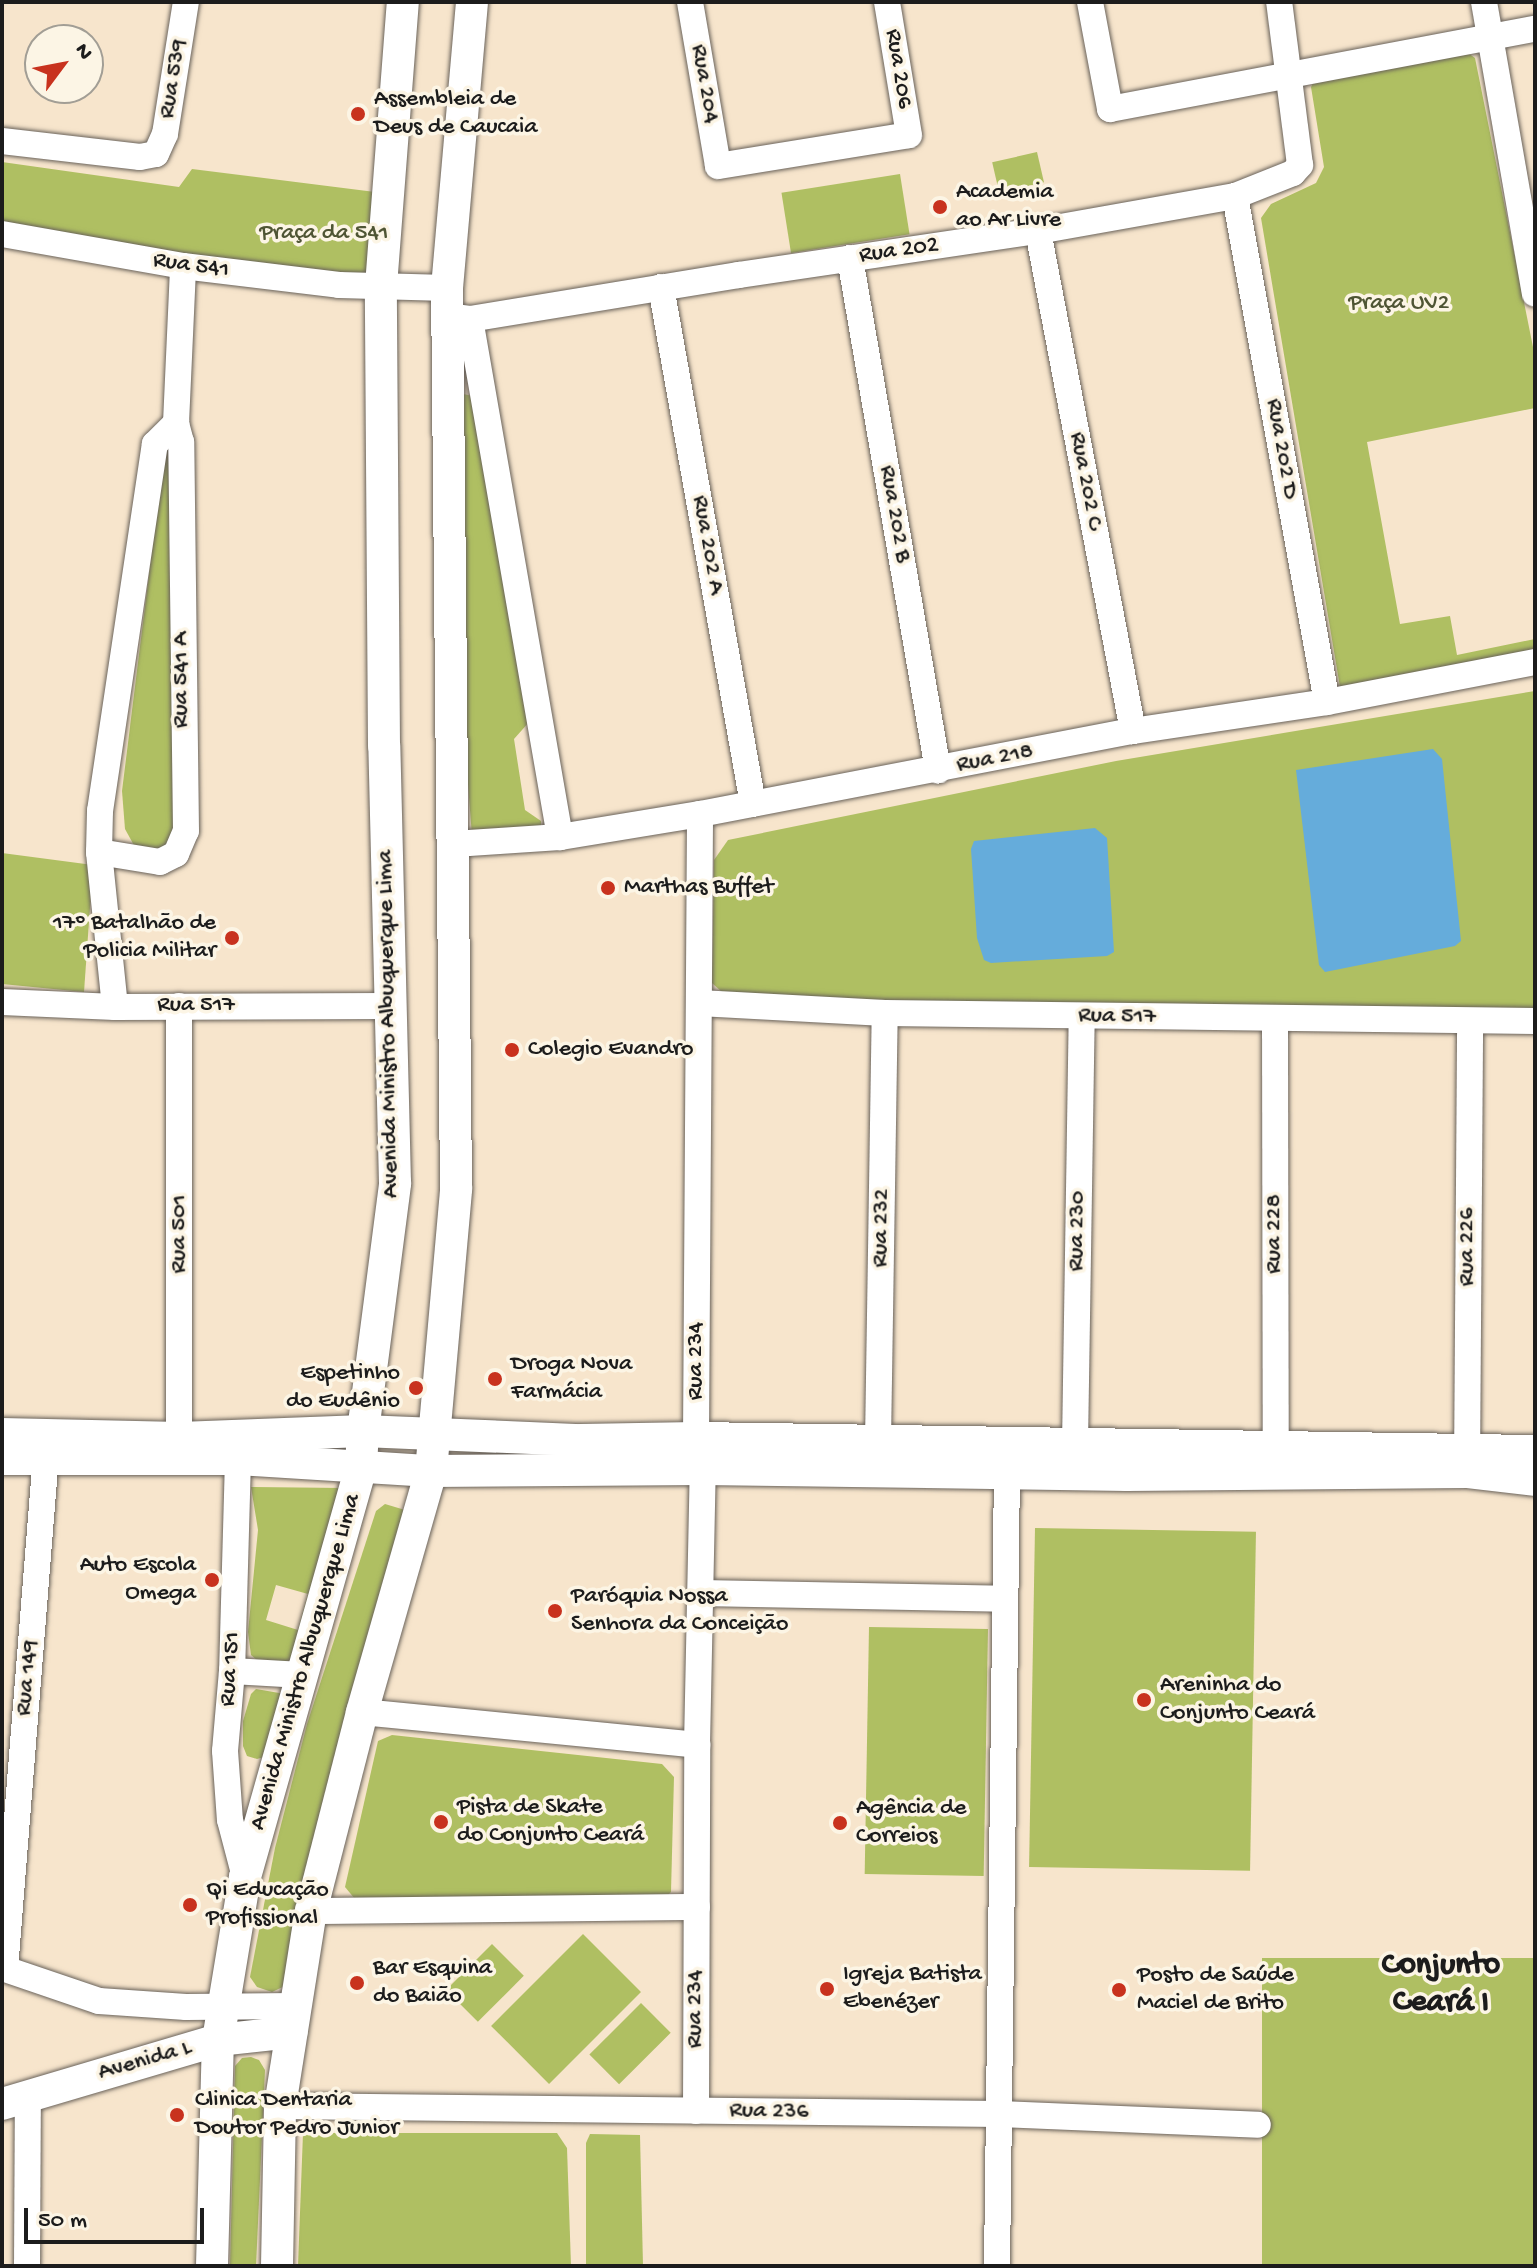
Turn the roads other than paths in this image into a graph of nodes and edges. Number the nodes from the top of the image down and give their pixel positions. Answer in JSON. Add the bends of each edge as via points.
{"nodes":[{"id":1,"x":186,"y":2,"type":"edge"},
{"id":2,"x":403,"y":2,"type":"edge"},
{"id":3,"x":472,"y":2,"type":"edge"},
{"id":4,"x":690,"y":2,"type":"edge"},
{"id":5,"x":887,"y":2,"type":"edge"},
{"id":6,"x":1090,"y":2,"type":"edge"},
{"id":7,"x":1279,"y":2,"type":"edge"},
{"id":8,"x":1484,"y":2,"type":"edge"},
{"id":9,"x":1535,"y":29,"type":"edge"},
{"id":10,"x":1491,"y":39,"type":"junction"},
{"id":11,"x":1291,"y":74,"type":"junction"},
{"id":12,"x":909,"y":135,"type":"joint"},
{"id":13,"x":2,"y":141,"type":"edge"},
{"id":14,"x":1235,"y":196,"type":"junction"},
{"id":15,"x":1038,"y":231,"type":"junction"},
{"id":16,"x":2,"y":234,"type":"edge"},
{"id":17,"x":850,"y":258,"type":"junction"},
{"id":18,"x":183,"y":266,"type":"junction"},
{"id":19,"x":381,"y":286,"type":"junction"},
{"id":20,"x":661,"y":287,"type":"junction"},
{"id":21,"x":1535,"y":294,"type":"edge"},
{"id":22,"x":454,"y":308,"type":"junction"},
{"id":23,"x":176,"y":423,"type":"junction"},
{"id":24,"x":1535,"y":662,"type":"edge"},
{"id":25,"x":1327,"y":702,"type":"junction"},
{"id":26,"x":1133,"y":731,"type":"junction"},
{"id":27,"x":938,"y":770,"type":"junction"},
{"id":28,"x":753,"y":804,"type":"junction"},
{"id":29,"x":700,"y":814,"type":"junction"},
{"id":30,"x":560,"y":837,"type":"junction"},
{"id":31,"x":454,"y":844,"type":"junction"},
{"id":32,"x":99,"y":852,"type":"junction"},
{"id":33,"x":2,"y":1002,"type":"edge"},
{"id":34,"x":699,"y":1003,"type":"junction"},
{"id":35,"x":179,"y":1006,"type":"junction"},
{"id":36,"x":389,"y":1006,"type":"junction"},
{"id":37,"x":115,"y":1007,"type":"junction"},
{"id":38,"x":885,"y":1013,"type":"junction"},
{"id":39,"x":1082,"y":1016,"type":"junction"},
{"id":40,"x":1275,"y":1020,"type":"junction"},
{"id":41,"x":1535,"y":1021,"type":"edge"},
{"id":42,"x":1470,"y":1022,"type":"junction"},
{"id":43,"x":363,"y":1431,"type":"junction"},
{"id":44,"x":2,"y":1434,"type":"edge"},
{"id":45,"x":432,"y":1434,"type":"junction"},
{"id":46,"x":878,"y":1442,"type":"junction"},
{"id":47,"x":1075,"y":1445,"type":"junction"},
{"id":48,"x":46,"y":1447,"type":"junction"},
{"id":49,"x":1276,"y":1448,"type":"junction"},
{"id":50,"x":180,"y":1450,"type":"junction"},
{"id":51,"x":1535,"y":1451,"type":"edge"},
{"id":52,"x":581,"y":1454,"type":"junction"},
{"id":53,"x":700,"y":1454,"type":"junction"},
{"id":54,"x":962,"y":1458,"type":"junction"},
{"id":55,"x":2,"y":1459,"type":"edge"},
{"id":56,"x":238,"y":1459,"type":"junction"},
{"id":57,"x":1467,"y":1462,"type":"junction"},
{"id":58,"x":361,"y":1467,"type":"junction"},
{"id":59,"x":431,"y":1471,"type":"junction"},
{"id":60,"x":1007,"y":1471,"type":"junction"},
{"id":61,"x":1535,"y":1480,"type":"edge"},
{"id":62,"x":701,"y":1593,"type":"junction"},
{"id":63,"x":1004,"y":1599,"type":"junction"},
{"id":64,"x":232,"y":1671,"type":"junction"},
{"id":65,"x":302,"y":1675,"type":"junction"},
{"id":66,"x":362,"y":1712,"type":"junction"},
{"id":67,"x":697,"y":1745,"type":"junction"},
{"id":68,"x":245,"y":1877,"type":"junction"},
{"id":69,"x":697,"y":1907,"type":"junction"},
{"id":70,"x":311,"y":1911,"type":"junction"},
{"id":71,"x":3,"y":1969,"type":"edge"},
{"id":72,"x":226,"y":2006,"type":"junction"},
{"id":73,"x":294,"y":2019,"type":"junction"},
{"id":74,"x":218,"y":2040,"type":"junction"},
{"id":75,"x":15,"y":2100,"type":"edge"},
{"id":76,"x":280,"y":2106,"type":"junction"},
{"id":77,"x":696,"y":2111,"type":"junction"},
{"id":78,"x":1000,"y":2114,"type":"junction"},
{"id":79,"x":1258,"y":2125,"type":"dead end"},
{"id":80,"x":27,"y":2266,"type":"edge"},
{"id":81,"x":212,"y":2266,"type":"edge"},
{"id":82,"x":277,"y":2266,"type":"edge"},
{"id":83,"x":997,"y":2266,"type":"edge"}],
"edges":[{"from":1,"to":13,"type":"street","name":"Rua 539","via":[[165,134],[156,154],[140,157]]},
{"from":2,"to":19,"type":"street","name":"Avenida Ministro Albuquerque Lima"},
{"from":3,"to":22,"type":"street"},
{"from":4,"to":12,"type":"street","name":"Rua 204","via":[[718,166]]},
{"from":5,"to":12,"type":"street","name":"Rua 206"},
{"from":6,"to":11,"type":"street","via":[[1110,109]]},
{"from":7,"to":11,"type":"street"},
{"from":8,"to":10,"type":"street"},
{"from":9,"to":10,"type":"street"},
{"from":10,"to":11,"type":"street"},
{"from":10,"to":21,"type":"street"},
{"from":11,"to":14,"type":"street","name":"Rua 202","via":[[1300,165],[1293,173]]},
{"from":14,"to":15,"type":"street","name":"Rua 202"},
{"from":14,"to":25,"type":"street","name":"Rua 202 D"},
{"from":15,"to":17,"type":"street","name":"Rua 202"},
{"from":15,"to":26,"type":"street","name":"Rua 202 C"},
{"from":16,"to":18,"type":"street","name":"Rua 541"},
{"from":17,"to":20,"type":"street","name":"Rua 202"},
{"from":17,"to":27,"type":"street","name":"Rua 202 B"},
{"from":18,"to":19,"type":"street","name":"Rua 541"},
{"from":18,"to":23,"type":"street","name":"Rua 541 A"},
{"from":19,"to":22,"type":"street","name":"Rua 541"},
{"from":19,"to":36,"type":"street","name":"Avenida Ministro Albuquerque Lima"},
{"from":20,"to":22,"type":"street","name":"Rua 202"},
{"from":20,"to":28,"type":"street","name":"Rua 202 A"},
{"from":22,"to":30,"type":"street"},
{"from":22,"to":31,"type":"street"},
{"from":23,"to":32,"type":"street","via":[[155,444],[100,811]]},
{"from":23,"to":32,"type":"street","name":"Rua 541 A","via":[[181,442],[186,831],[176,854],[160,862]]},
{"from":24,"to":25,"type":"street","name":"Rua 218"},
{"from":25,"to":26,"type":"street","name":"Rua 218"},
{"from":26,"to":27,"type":"street","name":"Rua 218"},
{"from":27,"to":28,"type":"street","name":"Rua 218"},
{"from":28,"to":29,"type":"street","name":"Rua 218"},
{"from":29,"to":30,"type":"street","name":"Rua 218"},
{"from":29,"to":34,"type":"street","name":"Rua 234"},
{"from":30,"to":31,"type":"street","name":"Rua 218"},
{"from":31,"to":45,"type":"street","via":[[456,1189]]},
{"from":32,"to":37,"type":"street"},
{"from":33,"to":37,"type":"street","name":"Rua 517"},
{"from":34,"to":38,"type":"street","name":"Rua 517"},
{"from":34,"to":53,"type":"street","name":"Rua 234"},
{"from":35,"to":36,"type":"street","name":"Rua 517"},
{"from":35,"to":37,"type":"street","name":"Rua 517"},
{"from":35,"to":50,"type":"street","name":"Rua 501"},
{"from":36,"to":43,"type":"street","name":"Avenida Ministro Albuquerque Lima","via":[[395,1183]]},
{"from":38,"to":39,"type":"street","name":"Rua 517"},
{"from":38,"to":46,"type":"street","name":"Rua 232"},
{"from":39,"to":40,"type":"street","name":"Rua 517"},
{"from":39,"to":47,"type":"street","name":"Rua 230"},
{"from":40,"to":42,"type":"street","name":"Rua 517"},
{"from":40,"to":49,"type":"street","name":"Rua 228"},
{"from":41,"to":42,"type":"street","name":"Rua 517"},
{"from":42,"to":57,"type":"street","name":"Rua 226"},
{"from":43,"to":45,"type":"street"},
{"from":43,"to":50,"type":"street"},
{"from":43,"to":58,"type":"street","name":"Avenida Ministro Albuquerque Lima"},
{"from":44,"to":48,"type":"street"},
{"from":45,"to":52,"type":"street"},
{"from":45,"to":59,"type":"street"},
{"from":46,"to":53,"type":"street"},
{"from":46,"to":54,"type":"street"},
{"from":47,"to":49,"type":"street"},
{"from":47,"to":54,"type":"street"},
{"from":48,"to":50,"type":"street"},
{"from":48,"to":55,"type":"street"},
{"from":48,"to":71,"type":"street","name":"Rua 149"},
{"from":49,"to":57,"type":"street"},
{"from":50,"to":56,"type":"street"},
{"from":51,"to":57,"type":"street"},
{"from":52,"to":53,"type":"street"},
{"from":52,"to":59,"type":"street"},
{"from":53,"to":54,"type":"street"},
{"from":53,"to":62,"type":"street","name":"Rua 234"},
{"from":54,"to":60,"type":"street"},
{"from":56,"to":58,"type":"street"},
{"from":56,"to":64,"type":"street","name":"Rua 151"},
{"from":57,"to":60,"type":"street","via":[[1127,1475]]},
{"from":57,"to":61,"type":"street"},
{"from":58,"to":59,"type":"street"},
{"from":58,"to":65,"type":"street","name":"Avenida Ministro Albuquerque Lima"},
{"from":59,"to":66,"type":"street"},
{"from":60,"to":63,"type":"street"},
{"from":62,"to":63,"type":"street"},
{"from":62,"to":67,"type":"street","name":"Rua 234"},
{"from":63,"to":78,"type":"street"},
{"from":64,"to":65,"type":"street"},
{"from":64,"to":68,"type":"street","name":"Rua 151","via":[[225,1751],[230,1820]]},
{"from":65,"to":68,"type":"street","name":"Avenida Ministro Albuquerque Lima"},
{"from":66,"to":67,"type":"street"},
{"from":66,"to":70,"type":"street"},
{"from":67,"to":69,"type":"street","name":"Rua 234"},
{"from":68,"to":72,"type":"street","name":"Avenida Ministro Albuquerque Lima"},
{"from":69,"to":70,"type":"street"},
{"from":69,"to":77,"type":"street","name":"Rua 234"},
{"from":70,"to":73,"type":"street"},
{"from":71,"to":72,"type":"street","via":[[99,2001]]},
{"from":72,"to":73,"type":"street"},
{"from":72,"to":74,"type":"street","name":"Avenida Ministro Albuquerque Lima"},
{"from":73,"to":74,"type":"street","name":"Avenida L"},
{"from":73,"to":76,"type":"street"},
{"from":74,"to":75,"type":"street","name":"Avenida L"},
{"from":74,"to":81,"type":"street","name":"Avenida Ministro Albuquerque Lima"},
{"from":75,"to":80,"type":"street"},
{"from":76,"to":77,"type":"street","name":"Rua 236"},
{"from":76,"to":82,"type":"street"},
{"from":77,"to":78,"type":"street","name":"Rua 236"},
{"from":78,"to":79,"type":"street","name":"Rua 236"},
{"from":78,"to":83,"type":"street"}]}
